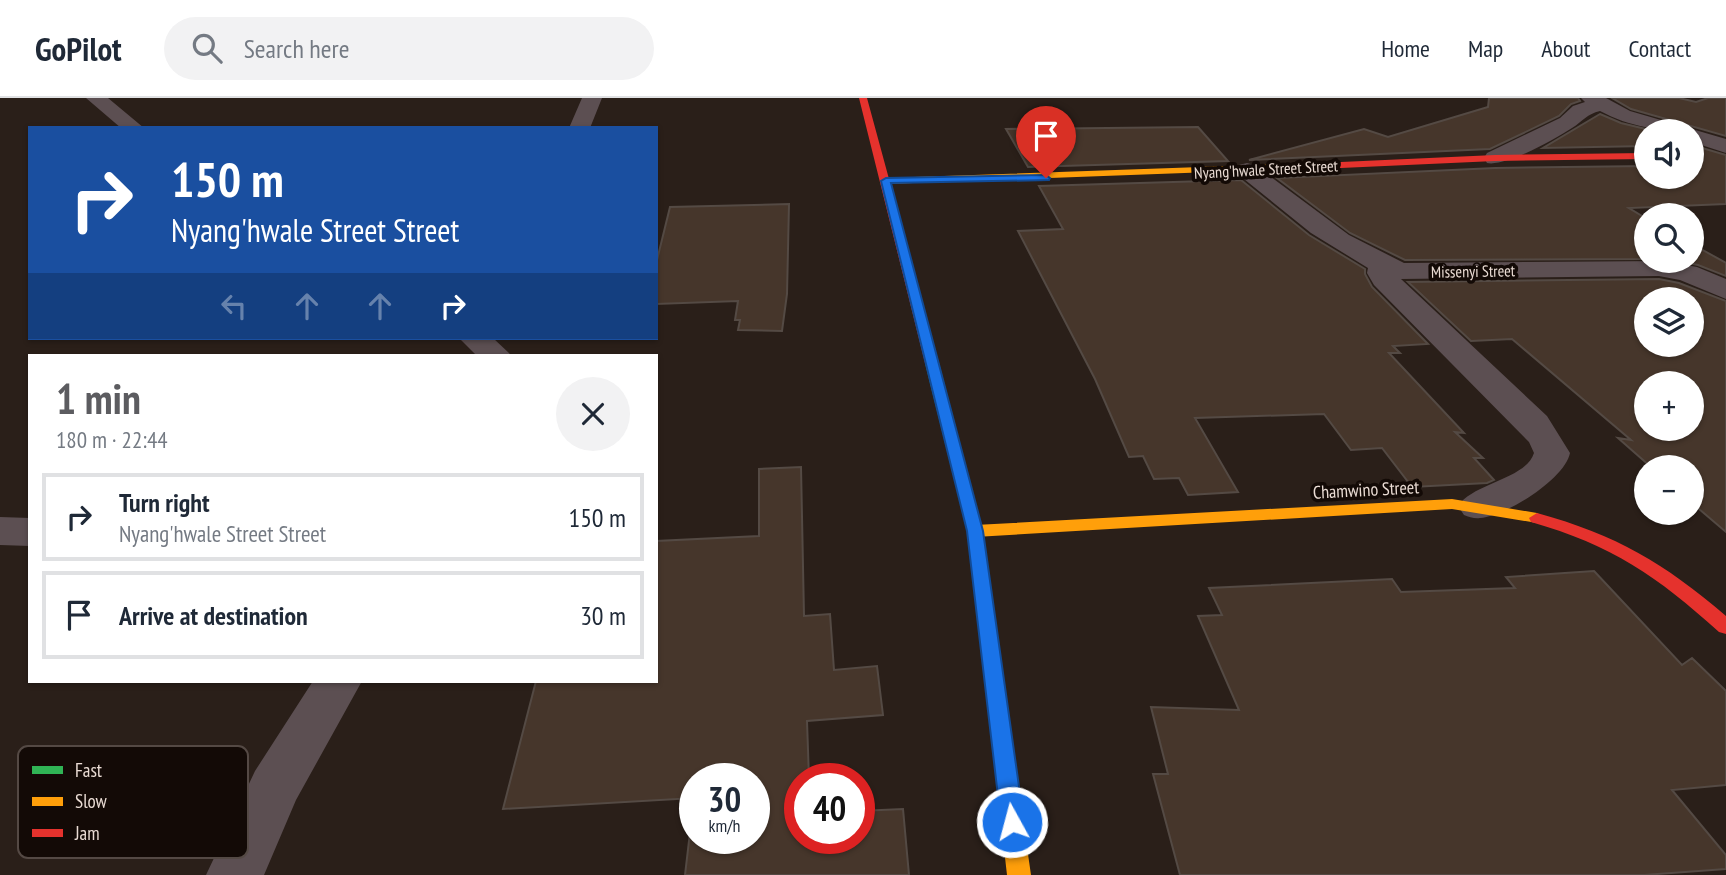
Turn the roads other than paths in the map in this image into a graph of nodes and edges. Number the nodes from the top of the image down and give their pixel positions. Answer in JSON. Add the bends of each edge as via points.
{"nodes":[{"id":1,"x":96,"y":98,"type":"edge"},
{"id":2,"x":592,"y":98,"type":"edge"},
{"id":3,"x":863,"y":98,"type":"edge"},
{"id":4,"x":1596,"y":101,"type":"edge"},
{"id":5,"x":1637,"y":119,"type":"edge"},
{"id":6,"x":131,"y":126,"type":"edge"},
{"id":7,"x":580,"y":126,"type":"edge"},
{"id":8,"x":1704,"y":139,"type":"edge"},
{"id":9,"x":1726,"y":146,"type":"edge"},
{"id":10,"x":1726,"y":155,"type":"edge"},
{"id":11,"x":1634,"y":156,"type":"edge"},
{"id":12,"x":1704,"y":156,"type":"edge"},
{"id":13,"x":1495,"y":158,"type":"junction"},
{"id":14,"x":1247,"y":170,"type":"junction"},
{"id":15,"x":886,"y":181,"type":"junction"},
{"id":16,"x":1382,"y":265,"type":"junction"},
{"id":17,"x":1726,"y":265,"type":"edge"},
{"id":18,"x":1634,"y":268,"type":"edge"},
{"id":19,"x":1704,"y":270,"type":"edge"},
{"id":20,"x":1687,"y":273,"type":"edge"},
{"id":21,"x":1726,"y":290,"type":"edge"},
{"id":22,"x":476,"y":340,"type":"edge"},
{"id":23,"x":494,"y":354,"type":"edge"},
{"id":24,"x":1478,"y":506,"type":"junction"},
{"id":25,"x":0,"y":531,"type":"edge"},
{"id":26,"x":975,"y":531,"type":"junction"},
{"id":27,"x":28,"y":532,"type":"edge"},
{"id":28,"x":1726,"y":627,"type":"edge"},
{"id":29,"x":337,"y":683,"type":"edge"},
{"id":30,"x":248,"y":846,"type":"edge"},
{"id":31,"x":243,"y":858,"type":"edge"},
{"id":32,"x":235,"y":875,"type":"edge"},
{"id":33,"x":1019,"y":875,"type":"edge"}],
"edges":[{"from":1,"to":6,"type":"street"},
{"from":2,"to":7,"type":"street"},
{"from":3,"to":15,"type":"street"},
{"from":4,"to":5,"type":"street"},
{"from":4,"to":13,"type":"street","via":[[1549,132]]},
{"from":8,"to":9,"type":"street"},
{"from":10,"to":12,"type":"street"},
{"from":11,"to":13,"type":"street","name":"Nyang'hwale Street Street"},
{"from":13,"to":14,"type":"street","name":"Nyang'hwale Street Street"},
{"from":14,"to":15,"type":"street","name":"Nyang'hwale Street Street"},
{"from":14,"to":16,"type":"street","name":"Missenyi Street","via":[[1352,249]]},
{"from":15,"to":26,"type":"street"},
{"from":16,"to":18,"type":"street","name":"Missenyi Street","via":[[1414,272]]},
{"from":16,"to":24,"type":"street","via":[[1384,279],[1534,424],[1552,453],[1549,465],[1537,475]]},
{"from":17,"to":19,"type":"street"},
{"from":20,"to":21,"type":"street","name":"Missenyi Street"},
{"from":22,"to":23,"type":"street"},
{"from":24,"to":26,"type":"street","name":"Chamwino Street"},
{"from":24,"to":28,"type":"street","name":"Chamwino Street","via":[[1614,543],[1656,569]]},
{"from":25,"to":27,"type":"street"},
{"from":26,"to":33,"type":"street"},
{"from":29,"to":30,"type":"street","via":[[274,788]]},
{"from":31,"to":32,"type":"street"}]}
